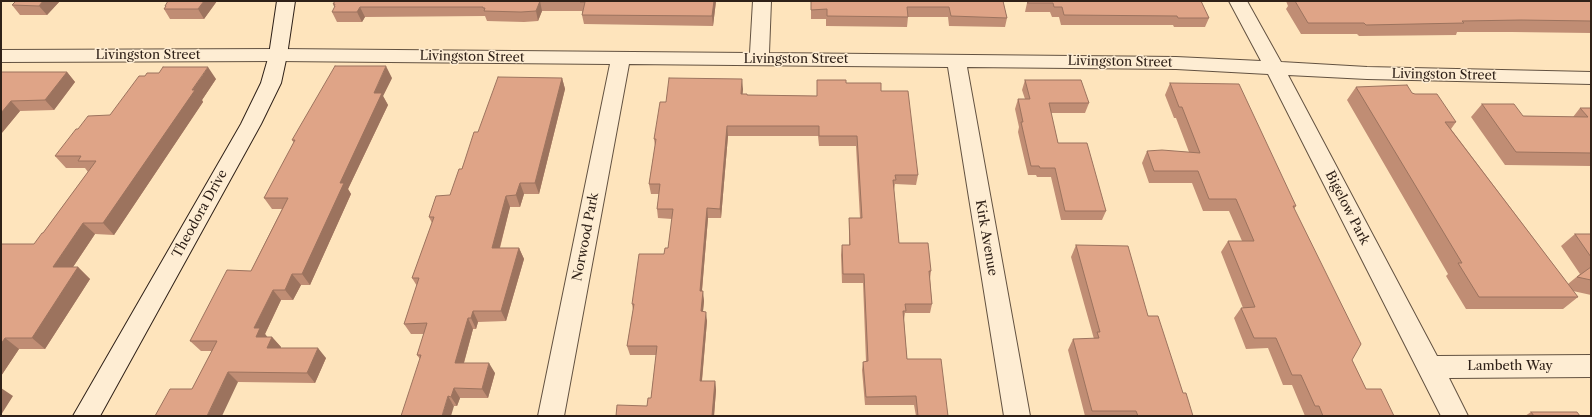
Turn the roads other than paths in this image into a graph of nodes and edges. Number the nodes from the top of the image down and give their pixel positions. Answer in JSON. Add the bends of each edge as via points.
{"nodes":[{"id":1,"x":286,"y":1,"type":"edge"},
{"id":2,"x":762,"y":1,"type":"edge"},
{"id":3,"x":1238,"y":1,"type":"edge"},
{"id":4,"x":278,"y":55,"type":"junction"},
{"id":5,"x":1,"y":56,"type":"edge"},
{"id":6,"x":621,"y":58,"type":"junction"},
{"id":7,"x":759,"y":59,"type":"junction"},
{"id":8,"x":956,"y":60,"type":"junction"},
{"id":9,"x":1275,"y":69,"type":"junction"},
{"id":10,"x":1591,"y":78,"type":"edge"},
{"id":11,"x":1591,"y":366,"type":"edge"},
{"id":12,"x":1429,"y":367,"type":"junction"},
{"id":13,"x":86,"y":416,"type":"edge"},
{"id":14,"x":551,"y":416,"type":"edge"},
{"id":15,"x":1017,"y":416,"type":"edge"},
{"id":16,"x":1455,"y":416,"type":"edge"}],
"edges":[{"from":1,"to":4,"type":"street","name":"Theodora Drive"},
{"from":2,"to":7,"type":"street"},
{"from":3,"to":9,"type":"street","name":"Bigelow Park"},
{"from":4,"to":5,"type":"street","name":"Livingston Street"},
{"from":4,"to":6,"type":"street","name":"Livingston Street"},
{"from":4,"to":13,"type":"street","name":"Theodora Drive","via":[[271,83],[251,124]]},
{"from":6,"to":7,"type":"street","name":"Livingston Street"},
{"from":6,"to":14,"type":"street","name":"Norwood Park"},
{"from":7,"to":8,"type":"street","name":"Livingston Street"},
{"from":8,"to":9,"type":"street","name":"Livingston Street","via":[[1176,63]]},
{"from":8,"to":15,"type":"street","name":"Kirk Avenue"},
{"from":9,"to":10,"type":"street","name":"Livingston Street"},
{"from":9,"to":12,"type":"street","name":"Bigelow Park"},
{"from":11,"to":12,"type":"street","name":"Lambeth Way"},
{"from":12,"to":16,"type":"street","name":"Bigelow Park"}]}
